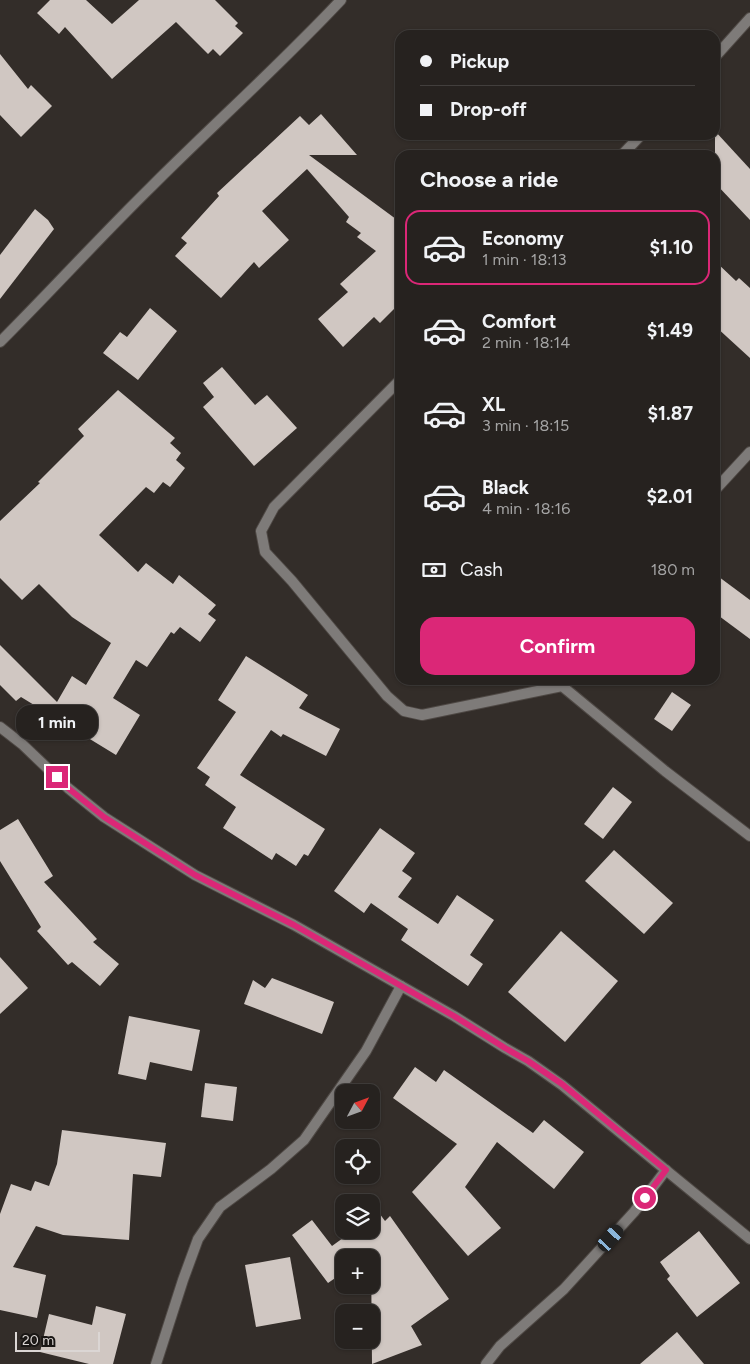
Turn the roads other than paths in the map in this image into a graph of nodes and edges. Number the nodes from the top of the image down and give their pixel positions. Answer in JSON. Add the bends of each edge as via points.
{"nodes":[{"id":1,"x":341,"y":0,"type":"edge"},
{"id":2,"x":750,"y":18,"type":"edge"},
{"id":3,"x":720,"y":51,"type":"edge"},
{"id":4,"x":636,"y":140,"type":"edge"},
{"id":5,"x":627,"y":150,"type":"edge"},
{"id":6,"x":0,"y":342,"type":"edge"},
{"id":7,"x":395,"y":385,"type":"edge"},
{"id":8,"x":750,"y":452,"type":"edge"},
{"id":9,"x":720,"y":485,"type":"edge"},
{"id":10,"x":555,"y":685,"type":"edge"},
{"id":11,"x":566,"y":685,"type":"edge"},
{"id":12,"x":0,"y":727,"type":"edge"},
{"id":13,"x":750,"y":836,"type":"edge"},
{"id":14,"x":401,"y":986,"type":"junction"},
{"id":15,"x":666,"y":1170,"type":"junction"},
{"id":16,"x":750,"y":1239,"type":"edge"},
{"id":17,"x":156,"y":1364,"type":"edge"},
{"id":18,"x":486,"y":1364,"type":"edge"}],
"edges":[{"from":1,"to":6,"type":"street","via":[[150,187]]},
{"from":2,"to":3,"type":"street"},
{"from":4,"to":5,"type":"street"},
{"from":7,"to":10,"type":"street","via":[[274,508],[261,531],[265,552],[387,696],[404,711],[422,715]]},
{"from":8,"to":9,"type":"street"},
{"from":11,"to":13,"type":"street","via":[[665,771]]},
{"from":12,"to":14,"type":"street","via":[[97,811],[170,859]]},
{"from":14,"to":15,"type":"street","via":[[562,1084]]},
{"from":14,"to":17,"type":"street","via":[[366,1051],[304,1140],[220,1207],[198,1239]]},
{"from":15,"to":16,"type":"street"},
{"from":15,"to":18,"type":"street","via":[[634,1212],[564,1289],[500,1346]]}]}
